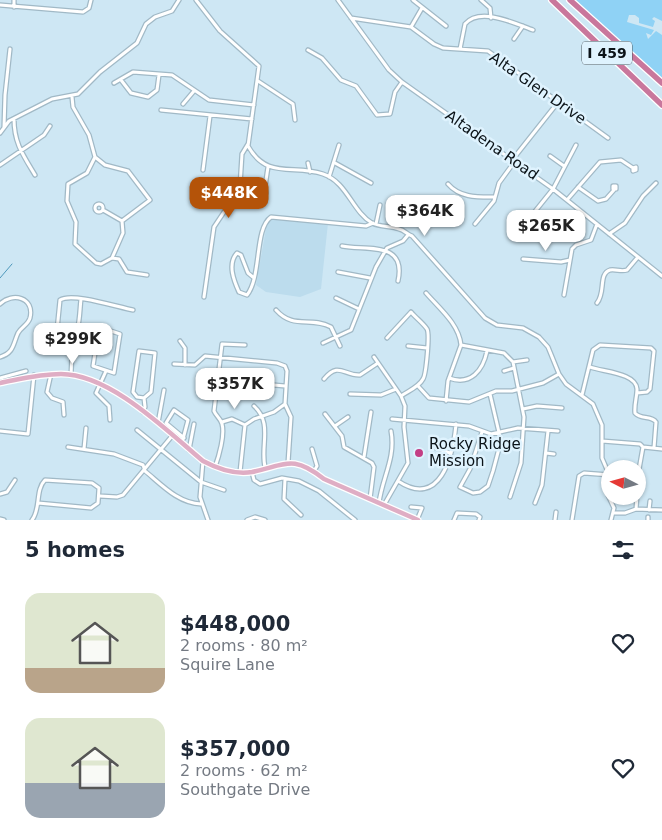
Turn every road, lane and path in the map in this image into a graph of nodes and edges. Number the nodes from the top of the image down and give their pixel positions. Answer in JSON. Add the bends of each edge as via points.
{"nodes":[{"id":1,"x":14,"y":0,"type":"edge"},
{"id":2,"x":91,"y":0,"type":"edge"},
{"id":3,"x":179,"y":0,"type":"edge"},
{"id":4,"x":196,"y":0,"type":"edge"},
{"id":5,"x":338,"y":0,"type":"edge"},
{"id":6,"x":413,"y":0,"type":"edge"},
{"id":7,"x":481,"y":0,"type":"edge"},
{"id":8,"x":552,"y":0,"type":"edge"},
{"id":9,"x":570,"y":0,"type":"edge"},
{"id":10,"x":0,"y":5,"type":"edge"},
{"id":11,"x":14,"y":6,"type":"junction"},
{"id":12,"x":422,"y":8,"type":"junction"},
{"id":13,"x":351,"y":18,"type":"junction"},
{"id":14,"x":491,"y":18,"type":"junction"},
{"id":15,"x":446,"y":26,"type":"dead end"},
{"id":16,"x":522,"y":26,"type":"junction"},
{"id":17,"x":411,"y":27,"type":"junction"},
{"id":18,"x":533,"y":30,"type":"dead end"},
{"id":19,"x":514,"y":39,"type":"dead end"},
{"id":20,"x":460,"y":49,"type":"junction"},
{"id":21,"x":10,"y":50,"type":"dead end"},
{"id":22,"x":308,"y":50,"type":"dead end"},
{"id":23,"x":159,"y":75,"type":"junction"},
{"id":24,"x":121,"y":80,"type":"junction"},
{"id":25,"x":258,"y":81,"type":"junction"},
{"id":26,"x":402,"y":82,"type":"junction"},
{"id":27,"x":114,"y":83,"type":"dead end"},
{"id":28,"x":662,"y":83,"type":"edge"},
{"id":29,"x":194,"y":91,"type":"junction"},
{"id":30,"x":72,"y":97,"type":"junction"},
{"id":31,"x":559,"y":101,"type":"junction"},
{"id":32,"x":183,"y":104,"type":"dead end"},
{"id":33,"x":254,"y":105,"type":"junction"},
{"id":34,"x":662,"y":106,"type":"edge"},
{"id":35,"x":161,"y":110,"type":"dead end"},
{"id":36,"x":210,"y":116,"type":"junction"},
{"id":37,"x":14,"y":119,"type":"junction"},
{"id":38,"x":252,"y":119,"type":"junction"},
{"id":39,"x":295,"y":120,"type":"dead end"},
{"id":40,"x":50,"y":126,"type":"dead end"},
{"id":41,"x":4,"y":127,"type":"junction"},
{"id":42,"x":0,"y":133,"type":"edge"},
{"id":43,"x":608,"y":138,"type":"dead end"},
{"id":44,"x":248,"y":144,"type":"junction"},
{"id":45,"x":340,"y":145,"type":"dead end"},
{"id":46,"x":576,"y":145,"type":"dead end"},
{"id":47,"x":21,"y":151,"type":"junction"},
{"id":48,"x":550,"y":156,"type":"dead end"},
{"id":49,"x":95,"y":157,"type":"junction"},
{"id":50,"x":514,"y":160,"type":"junction"},
{"id":51,"x":308,"y":163,"type":"dead end"},
{"id":52,"x":335,"y":163,"type":"junction"},
{"id":53,"x":0,"y":165,"type":"edge"},
{"id":54,"x":564,"y":166,"type":"junction"},
{"id":55,"x":268,"y":167,"type":"junction"},
{"id":56,"x":633,"y":168,"type":"dead end"},
{"id":57,"x":203,"y":170,"type":"dead end"},
{"id":58,"x":310,"y":172,"type":"junction"},
{"id":59,"x":35,"y":175,"type":"dead end"},
{"id":60,"x":329,"y":177,"type":"junction"},
{"id":61,"x":371,"y":183,"type":"dead end"},
{"id":62,"x":656,"y":183,"type":"dead end"},
{"id":63,"x":448,"y":184,"type":"dead end"},
{"id":64,"x":578,"y":187,"type":"junction"},
{"id":65,"x":553,"y":188,"type":"junction"},
{"id":66,"x":614,"y":190,"type":"dead end"},
{"id":67,"x":266,"y":193,"type":"dead end"},
{"id":68,"x":496,"y":197,"type":"junction"},
{"id":69,"x":567,"y":200,"type":"junction"},
{"id":70,"x":380,"y":205,"type":"dead end"},
{"id":71,"x":103,"y":210,"type":"dead end"},
{"id":72,"x":122,"y":221,"type":"junction"},
{"id":73,"x":375,"y":224,"type":"junction"},
{"id":74,"x":475,"y":224,"type":"dead end"},
{"id":75,"x":597,"y":224,"type":"junction"},
{"id":76,"x":609,"y":234,"type":"junction"},
{"id":77,"x":408,"y":235,"type":"junction"},
{"id":78,"x":516,"y":235,"type":"dead end"},
{"id":79,"x":342,"y":246,"type":"dead end"},
{"id":80,"x":386,"y":251,"type":"junction"},
{"id":81,"x":638,"y":257,"type":"junction"},
{"id":82,"x":112,"y":258,"type":"junction"},
{"id":83,"x":523,"y":259,"type":"dead end"},
{"id":84,"x":570,"y":260,"type":"junction"},
{"id":85,"x":338,"y":272,"type":"dead end"},
{"id":86,"x":148,"y":275,"type":"dead end"},
{"id":87,"x":662,"y":276,"type":"edge"},
{"id":88,"x":254,"y":278,"type":"junction"},
{"id":89,"x":370,"y":278,"type":"junction"},
{"id":90,"x":398,"y":281,"type":"dead end"},
{"id":91,"x":426,"y":293,"type":"dead end"},
{"id":92,"x":564,"y":295,"type":"dead end"},
{"id":93,"x":204,"y":297,"type":"dead end"},
{"id":94,"x":336,"y":298,"type":"dead end"},
{"id":95,"x":81,"y":299,"type":"junction"},
{"id":96,"x":597,"y":303,"type":"dead end"},
{"id":97,"x":0,"y":304,"type":"edge"},
{"id":98,"x":359,"y":309,"type":"junction"},
{"id":99,"x":133,"y":310,"type":"dead end"},
{"id":100,"x":276,"y":310,"type":"dead end"},
{"id":101,"x":337,"y":337,"type":"junction"},
{"id":102,"x":387,"y":338,"type":"dead end"},
{"id":103,"x":180,"y":340,"type":"dead end"},
{"id":104,"x":324,"y":343,"type":"dead end"},
{"id":105,"x":245,"y":345,"type":"dead end"},
{"id":106,"x":461,"y":345,"type":"junction"},
{"id":107,"x":66,"y":346,"type":"junction"},
{"id":108,"x":340,"y":346,"type":"dead end"},
{"id":109,"x":408,"y":346,"type":"dead end"},
{"id":110,"x":427,"y":348,"type":"junction"},
{"id":111,"x":487,"y":351,"type":"junction"},
{"id":112,"x":0,"y":357,"type":"edge"},
{"id":113,"x":374,"y":357,"type":"dead end"},
{"id":114,"x":220,"y":358,"type":"junction"},
{"id":115,"x":527,"y":360,"type":"dead end"},
{"id":116,"x":513,"y":362,"type":"junction"},
{"id":117,"x":378,"y":363,"type":"junction"},
{"id":118,"x":174,"y":364,"type":"dead end"},
{"id":119,"x":185,"y":365,"type":"junction"},
{"id":120,"x":590,"y":367,"type":"junction"},
{"id":121,"x":514,"y":368,"type":"junction"},
{"id":122,"x":105,"y":370,"type":"junction"},
{"id":123,"x":26,"y":371,"type":"dead end"},
{"id":124,"x":504,"y":371,"type":"dead end"},
{"id":125,"x":51,"y":374,"type":"junction"},
{"id":126,"x":559,"y":374,"type":"junction"},
{"id":127,"x":34,"y":375,"type":"junction"},
{"id":128,"x":72,"y":375,"type":"junction"},
{"id":129,"x":0,"y":378,"type":"edge"},
{"id":130,"x":449,"y":378,"type":"junction"},
{"id":131,"x":324,"y":379,"type":"dead end"},
{"id":132,"x":218,"y":380,"type":"junction"},
{"id":133,"x":100,"y":382,"type":"junction"},
{"id":134,"x":0,"y":383,"type":"edge"},
{"id":135,"x":285,"y":386,"type":"junction"},
{"id":136,"x":418,"y":386,"type":"junction"},
{"id":137,"x":396,"y":389,"type":"junction"},
{"id":138,"x":519,"y":389,"type":"junction"},
{"id":139,"x":164,"y":390,"type":"dead end"},
{"id":140,"x":216,"y":391,"type":"junction"},
{"id":141,"x":637,"y":393,"type":"junction"},
{"id":142,"x":243,"y":394,"type":"dead end"},
{"id":143,"x":350,"y":394,"type":"dead end"},
{"id":144,"x":490,"y":394,"type":"junction"},
{"id":145,"x":582,"y":395,"type":"junction"},
{"id":146,"x":401,"y":396,"type":"junction"},
{"id":147,"x":144,"y":398,"type":"junction"},
{"id":148,"x":446,"y":401,"type":"junction"},
{"id":149,"x":285,"y":404,"type":"junction"},
{"id":150,"x":254,"y":406,"type":"dead end"},
{"id":151,"x":562,"y":408,"type":"dead end"},
{"id":152,"x":523,"y":409,"type":"junction"},
{"id":153,"x":142,"y":412,"type":"junction"},
{"id":154,"x":371,"y":412,"type":"dead end"},
{"id":155,"x":325,"y":414,"type":"dead end"},
{"id":156,"x":64,"y":415,"type":"dead end"},
{"id":157,"x":260,"y":417,"type":"junction"},
{"id":158,"x":348,"y":417,"type":"dead end"},
{"id":159,"x":392,"y":419,"type":"dead end"},
{"id":160,"x":110,"y":420,"type":"dead end"},
{"id":161,"x":404,"y":420,"type":"junction"},
{"id":162,"x":222,"y":422,"type":"junction"},
{"id":163,"x":158,"y":424,"type":"junction"},
{"id":164,"x":194,"y":424,"type":"dead end"},
{"id":165,"x":456,"y":424,"type":"junction"},
{"id":166,"x":245,"y":425,"type":"junction"},
{"id":167,"x":335,"y":426,"type":"junction"},
{"id":168,"x":86,"y":428,"type":"dead end"},
{"id":169,"x":523,"y":429,"type":"junction"},
{"id":170,"x":137,"y":430,"type":"dead end"},
{"id":171,"x":0,"y":431,"type":"edge"},
{"id":172,"x":391,"y":431,"type":"dead end"},
{"id":173,"x":548,"y":431,"type":"junction"},
{"id":174,"x":558,"y":431,"type":"dead end"},
{"id":175,"x":482,"y":432,"type":"junction"},
{"id":176,"x":499,"y":433,"type":"junction"},
{"id":177,"x":172,"y":436,"type":"junction"},
{"id":178,"x":184,"y":438,"type":"junction"},
{"id":179,"x":602,"y":440,"type":"junction"},
{"id":180,"x":182,"y":444,"type":"junction"},
{"id":181,"x":68,"y":447,"type":"dead end"},
{"id":182,"x":433,"y":447,"type":"dead end"},
{"id":183,"x":643,"y":447,"type":"junction"},
{"id":184,"x":654,"y":448,"type":"junction"},
{"id":185,"x":84,"y":449,"type":"junction"},
{"id":186,"x":312,"y":449,"type":"dead end"},
{"id":187,"x":662,"y":449,"type":"edge"},
{"id":188,"x":161,"y":450,"type":"junction"},
{"id":189,"x":189,"y":450,"type":"junction"},
{"id":190,"x":450,"y":453,"type":"junction"},
{"id":191,"x":546,"y":453,"type":"junction"},
{"id":192,"x":554,"y":454,"type":"dead end"},
{"id":193,"x":364,"y":457,"type":"junction"},
{"id":194,"x":603,"y":460,"type":"edge"},
{"id":195,"x":641,"y":460,"type":"edge"},
{"id":196,"x":203,"y":461,"type":"junction"},
{"id":197,"x":288,"y":463,"type":"junction"},
{"id":198,"x":214,"y":467,"type":"junction"},
{"id":199,"x":265,"y":467,"type":"junction"},
{"id":200,"x":145,"y":469,"type":"junction"},
{"id":201,"x":314,"y":471,"type":"junction"},
{"id":202,"x":240,"y":472,"type":"junction"},
{"id":203,"x":252,"y":472,"type":"junction"},
{"id":204,"x":601,"y":474,"type":"edge"},
{"id":205,"x":285,"y":479,"type":"junction"},
{"id":206,"x":14,"y":480,"type":"dead end"},
{"id":207,"x":398,"y":481,"type":"junction"},
{"id":208,"x":201,"y":482,"type":"junction"},
{"id":209,"x":224,"y":490,"type":"dead end"},
{"id":210,"x":0,"y":494,"type":"edge"},
{"id":211,"x":100,"y":496,"type":"junction"},
{"id":212,"x":510,"y":496,"type":"dead end"},
{"id":213,"x":370,"y":500,"type":"junction"},
{"id":214,"x":650,"y":501,"type":"dead end"},
{"id":215,"x":38,"y":503,"type":"junction"},
{"id":216,"x":379,"y":503,"type":"junction"},
{"id":217,"x":535,"y":503,"type":"dead end"},
{"id":218,"x":201,"y":504,"type":"junction"},
{"id":219,"x":384,"y":505,"type":"junction"},
{"id":220,"x":613,"y":505,"type":"edge"},
{"id":221,"x":636,"y":505,"type":"edge"},
{"id":222,"x":411,"y":507,"type":"dead end"},
{"id":223,"x":636,"y":509,"type":"junction"},
{"id":224,"x":649,"y":510,"type":"junction"},
{"id":225,"x":662,"y":510,"type":"edge"},
{"id":226,"x":556,"y":512,"type":"dead end"},
{"id":227,"x":615,"y":513,"type":"junction"},
{"id":228,"x":405,"y":514,"type":"junction"},
{"id":229,"x":301,"y":515,"type":"dead end"},
{"id":230,"x":0,"y":519,"type":"edge"},
{"id":231,"x":4,"y":520,"type":"edge"},
{"id":232,"x":32,"y":520,"type":"edge"},
{"id":233,"x":208,"y":520,"type":"edge"},
{"id":234,"x":247,"y":520,"type":"edge"},
{"id":235,"x":265,"y":520,"type":"edge"},
{"id":236,"x":355,"y":520,"type":"edge"},
{"id":237,"x":404,"y":520,"type":"edge"},
{"id":238,"x":418,"y":520,"type":"edge"},
{"id":239,"x":454,"y":520,"type":"edge"},
{"id":240,"x":479,"y":520,"type":"edge"},
{"id":241,"x":555,"y":520,"type":"edge"},
{"id":242,"x":572,"y":520,"type":"edge"},
{"id":243,"x":611,"y":520,"type":"edge"}],
"edges":[{"from":1,"to":11,"type":"street"},
{"from":2,"to":11,"type":"street","via":[[90,8],[83,12]]},
{"from":3,"to":30,"type":"street","via":[[172,11],[146,24],[133,47]]},
{"from":4,"to":25,"type":"street","via":[[220,31],[258,64]]},
{"from":5,"to":13,"type":"street","name":"Altadena Road"},
{"from":6,"to":12,"type":"street"},
{"from":7,"to":14,"type":"street","via":[[490,8]]},
{"from":8,"to":34,"type":"highway","number":"I 459"},
{"from":9,"to":28,"type":"highway","number":"I 459"},
{"from":10,"to":11,"type":"street"},
{"from":12,"to":15,"type":"street"},
{"from":12,"to":17,"type":"street"},
{"from":13,"to":17,"type":"street","name":"Alta Glen Drive"},
{"from":13,"to":26,"type":"street","name":"Altadena Road","via":[[388,70]]},
{"from":14,"to":16,"type":"street","via":[[510,20]]},
{"from":14,"to":20,"type":"street","via":[[476,17],[467,21]]},
{"from":16,"to":18,"type":"street"},
{"from":16,"to":19,"type":"street"},
{"from":17,"to":20,"type":"street","name":"Alta Glen Drive","via":[[438,46]]},
{"from":20,"to":31,"type":"street","name":"Alta Glen Drive","via":[[488,51]]},
{"from":21,"to":41,"type":"street"},
{"from":22,"to":26,"type":"street","via":[[322,58],[341,80],[356,86],[377,115],[390,114],[395,92]]},
{"from":23,"to":24,"type":"street","via":[[133,72]]},
{"from":23,"to":24,"type":"street","via":[[157,90],[148,97],[131,93]]},
{"from":23,"to":29,"type":"street","via":[[176,77]]},
{"from":24,"to":27,"type":"street"},
{"from":25,"to":33,"type":"street"},
{"from":25,"to":39,"type":"street","via":[[293,104]]},
{"from":26,"to":50,"type":"street","name":"Altadena Road"},
{"from":29,"to":32,"type":"street"},
{"from":29,"to":33,"type":"street","via":[[209,100]]},
{"from":30,"to":37,"type":"street","via":[[52,99]]},
{"from":30,"to":49,"type":"street","via":[[73,107],[89,135]]},
{"from":31,"to":43,"type":"street","name":"Alta Glen Drive"},
{"from":31,"to":50,"type":"street"},
{"from":33,"to":38,"type":"street"},
{"from":35,"to":36,"type":"street"},
{"from":36,"to":38,"type":"street"},
{"from":36,"to":57,"type":"street"},
{"from":37,"to":41,"type":"street"},
{"from":37,"to":47,"type":"street","via":[[15,138]]},
{"from":38,"to":44,"type":"street"},
{"from":40,"to":47,"type":"street","via":[[44,135]]},
{"from":41,"to":42,"type":"street"},
{"from":44,"to":55,"type":"street","via":[[253,156]]},
{"from":44,"to":93,"type":"street","via":[[242,154],[239,202],[224,212],[214,227]]},
{"from":45,"to":52,"type":"street"},
{"from":46,"to":54,"type":"street"},
{"from":47,"to":53,"type":"street"},
{"from":47,"to":59,"type":"street"},
{"from":48,"to":54,"type":"street"},
{"from":49,"to":72,"type":"street","via":[[105,165],[128,171],[148,196],[149,202]]},
{"from":49,"to":82,"type":"street","via":[[87,173],[68,184],[68,200],[76,222],[75,244],[96,263],[106,263]]},
{"from":50,"to":65,"type":"street","name":"Altadena Road"},
{"from":50,"to":68,"type":"street","via":[[501,180]]},
{"from":51,"to":58,"type":"street"},
{"from":52,"to":60,"type":"street"},
{"from":52,"to":61,"type":"street"},
{"from":54,"to":65,"type":"street"},
{"from":55,"to":58,"type":"street"},
{"from":55,"to":67,"type":"street"},
{"from":56,"to":64,"type":"street","via":[[621,160],[600,162]]},
{"from":58,"to":60,"type":"street"},
{"from":60,"to":73,"type":"street"},
{"from":62,"to":76,"type":"street","via":[[625,222]]},
{"from":63,"to":68,"type":"street","via":[[465,196]]},
{"from":64,"to":66,"type":"street","via":[[598,201],[606,199]]},
{"from":64,"to":69,"type":"street"},
{"from":65,"to":69,"type":"street","name":"Altadena Road"},
{"from":65,"to":78,"type":"street"},
{"from":68,"to":74,"type":"street"},
{"from":69,"to":75,"type":"street","name":"Altadena Road"},
{"from":70,"to":73,"type":"street"},
{"from":71,"to":72,"type":"street"},
{"from":72,"to":82,"type":"street","via":[[123,233]]},
{"from":73,"to":77,"type":"street","via":[[400,229]]},
{"from":73,"to":88,"type":"street","via":[[366,226],[271,217],[265,223]]},
{"from":75,"to":76,"type":"street","name":"Altadena Road"},
{"from":75,"to":84,"type":"street","via":[[593,238],[576,245]]},
{"from":76,"to":81,"type":"street","name":"Altadena Road"},
{"from":77,"to":80,"type":"street"},
{"from":77,"to":126,"type":"street","via":[[485,318],[497,325],[523,328],[544,341]]},
{"from":79,"to":80,"type":"street","via":[[375,247]]},
{"from":80,"to":89,"type":"street"},
{"from":80,"to":90,"type":"street","via":[[398,262]]},
{"from":81,"to":87,"type":"street","name":"Altadena Road"},
{"from":81,"to":96,"type":"street","via":[[627,270],[605,273],[603,293]]},
{"from":82,"to":86,"type":"street","via":[[121,260],[127,272]]},
{"from":83,"to":84,"type":"street"},
{"from":84,"to":92,"type":"street"},
{"from":85,"to":89,"type":"street"},
{"from":88,"to":88,"type":"street","via":[[247,295],[239,292],[232,276],[235,254],[241,255],[248,273]]},
{"from":89,"to":98,"type":"street"},
{"from":91,"to":106,"type":"street","via":[[456,328]]},
{"from":94,"to":98,"type":"street"},
{"from":95,"to":99,"type":"street"},
{"from":95,"to":107,"type":"street","via":[[76,334]]},
{"from":95,"to":107,"type":"street","via":[[66,297],[60,300],[56,326],[58,339]]},
{"from":97,"to":112,"type":"street","via":[[9,298],[21,298],[28,303],[30,312],[14,346]]},
{"from":98,"to":101,"type":"street","via":[[351,330]]},
{"from":100,"to":101,"type":"street","via":[[292,322],[324,324],[333,329]]},
{"from":101,"to":104,"type":"street"},
{"from":101,"to":108,"type":"street"},
{"from":102,"to":110,"type":"street","via":[[411,312],[427,329]]},
{"from":103,"to":119,"type":"street","via":[[186,348]]},
{"from":105,"to":114,"type":"street","via":[[222,344]]},
{"from":106,"to":111,"type":"street"},
{"from":106,"to":130,"type":"street"},
{"from":107,"to":128,"type":"street","via":[[73,359]]},
{"from":109,"to":110,"type":"street"},
{"from":110,"to":136,"type":"street","via":[[426,372]]},
{"from":111,"to":116,"type":"street","via":[[506,354]]},
{"from":111,"to":130,"type":"street","via":[[484,365],[478,373],[460,381]]},
{"from":113,"to":117,"type":"street"},
{"from":114,"to":119,"type":"street","via":[[205,356],[195,365]]},
{"from":114,"to":132,"type":"street"},
{"from":114,"to":135,"type":"street","via":[[283,364],[287,371]]},
{"from":115,"to":116,"type":"street"},
{"from":116,"to":121,"type":"street"},
{"from":117,"to":131,"type":"street","via":[[360,375],[338,369]]},
{"from":117,"to":137,"type":"street"},
{"from":118,"to":119,"type":"street"},
{"from":120,"to":141,"type":"street","via":[[628,376],[636,384]]},
{"from":120,"to":141,"type":"street","via":[[596,346],[651,348],[654,351],[650,389]]},
{"from":120,"to":145,"type":"street"},
{"from":121,"to":124,"type":"street"},
{"from":121,"to":138,"type":"street"},
{"from":122,"to":122,"type":"street","via":[[93,366],[99,327],[120,334],[115,372]]},
{"from":122,"to":133,"type":"street"},
{"from":123,"to":129,"type":"street"},
{"from":125,"to":127,"type":"main road"},
{"from":125,"to":128,"type":"main road"},
{"from":125,"to":156,"type":"street","via":[[47,392],[63,402]]},
{"from":126,"to":138,"type":"street","via":[[543,383]]},
{"from":126,"to":145,"type":"street","via":[[566,384]]},
{"from":127,"to":134,"type":"main road"},
{"from":127,"to":171,"type":"street","via":[[28,434]]},
{"from":128,"to":133,"type":"main road"},
{"from":130,"to":148,"type":"street"},
{"from":132,"to":135,"type":"street"},
{"from":132,"to":140,"type":"street"},
{"from":133,"to":153,"type":"main road"},
{"from":133,"to":160,"type":"street","via":[[96,393],[110,406]]},
{"from":135,"to":149,"type":"street"},
{"from":136,"to":146,"type":"street"},
{"from":136,"to":148,"type":"street","via":[[429,398]]},
{"from":137,"to":143,"type":"street","via":[[381,395]]},
{"from":137,"to":146,"type":"street"},
{"from":138,"to":144,"type":"street"},
{"from":138,"to":152,"type":"street"},
{"from":139,"to":163,"type":"street"},
{"from":140,"to":142,"type":"street"},
{"from":140,"to":162,"type":"street","via":[[214,412]]},
{"from":141,"to":184,"type":"street","via":[[635,413],[656,422]]},
{"from":144,"to":148,"type":"street","via":[[469,402]]},
{"from":144,"to":176,"type":"street"},
{"from":145,"to":179,"type":"street","via":[[590,400],[598,413]]},
{"from":146,"to":161,"type":"street","via":[[405,406]]},
{"from":147,"to":147,"type":"street","via":[[133,392],[138,351],[155,353],[151,392]]},
{"from":147,"to":153,"type":"street"},
{"from":149,"to":157,"type":"street"},
{"from":149,"to":197,"type":"street","via":[[291,417]]},
{"from":150,"to":157,"type":"street"},
{"from":151,"to":152,"type":"street","via":[[537,406]]},
{"from":152,"to":169,"type":"street"},
{"from":153,"to":163,"type":"main road"},
{"from":154,"to":193,"type":"street"},
{"from":155,"to":167,"type":"street"},
{"from":157,"to":166,"type":"street"},
{"from":157,"to":199,"type":"street","via":[[267,429]]},
{"from":158,"to":167,"type":"street"},
{"from":159,"to":161,"type":"street"},
{"from":161,"to":165,"type":"street"},
{"from":161,"to":207,"type":"street","via":[[409,459]]},
{"from":162,"to":166,"type":"street","via":[[232,419]]},
{"from":162,"to":198,"type":"street","via":[[219,455]]},
{"from":163,"to":177,"type":"main road"},
{"from":164,"to":189,"type":"street"},
{"from":165,"to":175,"type":"street"},
{"from":165,"to":190,"type":"street"},
{"from":166,"to":202,"type":"street"},
{"from":167,"to":193,"type":"street","via":[[344,447]]},
{"from":168,"to":185,"type":"street"},
{"from":169,"to":173,"type":"street"},
{"from":169,"to":176,"type":"street"},
{"from":169,"to":212,"type":"street","via":[[521,463]]},
{"from":170,"to":188,"type":"street"},
{"from":172,"to":216,"type":"street","via":[[391,461],[384,476]]},
{"from":173,"to":174,"type":"street"},
{"from":173,"to":191,"type":"street"},
{"from":175,"to":176,"type":"street"},
{"from":175,"to":176,"type":"street","via":[[470,469],[460,487],[473,493],[488,486],[501,441]]},
{"from":177,"to":180,"type":"main road"},
{"from":177,"to":188,"type":"street"},
{"from":178,"to":178,"type":"street","via":[[188,420],[174,410],[166,424]]},
{"from":178,"to":180,"type":"street"},
{"from":179,"to":183,"type":"street"},
{"from":179,"to":194,"type":"street"},
{"from":180,"to":189,"type":"main road"},
{"from":181,"to":185,"type":"street"},
{"from":182,"to":190,"type":"street"},
{"from":183,"to":184,"type":"street"},
{"from":183,"to":195,"type":"street"},
{"from":184,"to":187,"type":"street"},
{"from":185,"to":200,"type":"street","via":[[116,454]]},
{"from":186,"to":201,"type":"street","via":[[317,466]]},
{"from":188,"to":200,"type":"street"},
{"from":188,"to":208,"type":"street"},
{"from":189,"to":196,"type":"main road"},
{"from":190,"to":207,"type":"street","via":[[432,488],[412,488]]},
{"from":191,"to":192,"type":"street"},
{"from":191,"to":217,"type":"street","via":[[542,485]]},
{"from":193,"to":213,"type":"street","via":[[374,467]]},
{"from":196,"to":198,"type":"main road"},
{"from":196,"to":208,"type":"street"},
{"from":197,"to":199,"type":"main road"},
{"from":197,"to":201,"type":"main road"},
{"from":198,"to":202,"type":"main road"},
{"from":199,"to":203,"type":"main road"},
{"from":200,"to":211,"type":"street","via":[[123,495]]},
{"from":200,"to":218,"type":"street","via":[[179,499]]},
{"from":201,"to":213,"type":"main road","via":[[324,479]]},
{"from":202,"to":203,"type":"main road"},
{"from":203,"to":205,"type":"street","via":[[254,480],[260,484],[277,478]]},
{"from":204,"to":242,"type":"street","via":[[584,473],[579,476]]},
{"from":205,"to":229,"type":"street","via":[[284,499]]},
{"from":205,"to":236,"type":"street","via":[[313,487]]},
{"from":206,"to":210,"type":"street","via":[[8,492]]},
{"from":207,"to":219,"type":"street"},
{"from":208,"to":209,"type":"street"},
{"from":208,"to":218,"type":"street"},
{"from":211,"to":215,"type":"street","via":[[98,503],[91,508]]},
{"from":211,"to":215,"type":"street","via":[[98,486],[92,483],[50,478],[40,486]]},
{"from":213,"to":216,"type":"main road"},
{"from":214,"to":224,"type":"street"},
{"from":215,"to":232,"type":"street"},
{"from":216,"to":219,"type":"main road"},
{"from":218,"to":233,"type":"street"},
{"from":219,"to":228,"type":"main road"},
{"from":220,"to":227,"type":"street"},
{"from":221,"to":223,"type":"street"},
{"from":222,"to":238,"type":"street","via":[[422,508]]},
{"from":223,"to":224,"type":"street"},
{"from":223,"to":227,"type":"street"},
{"from":224,"to":225,"type":"street"},
{"from":226,"to":241,"type":"street"},
{"from":227,"to":243,"type":"street"},
{"from":228,"to":237,"type":"street"},
{"from":228,"to":238,"type":"main road"},
{"from":230,"to":231,"type":"street"},
{"from":234,"to":235,"type":"street","via":[[256,517]]},
{"from":239,"to":240,"type":"street","via":[[457,513],[479,515]]}]}
